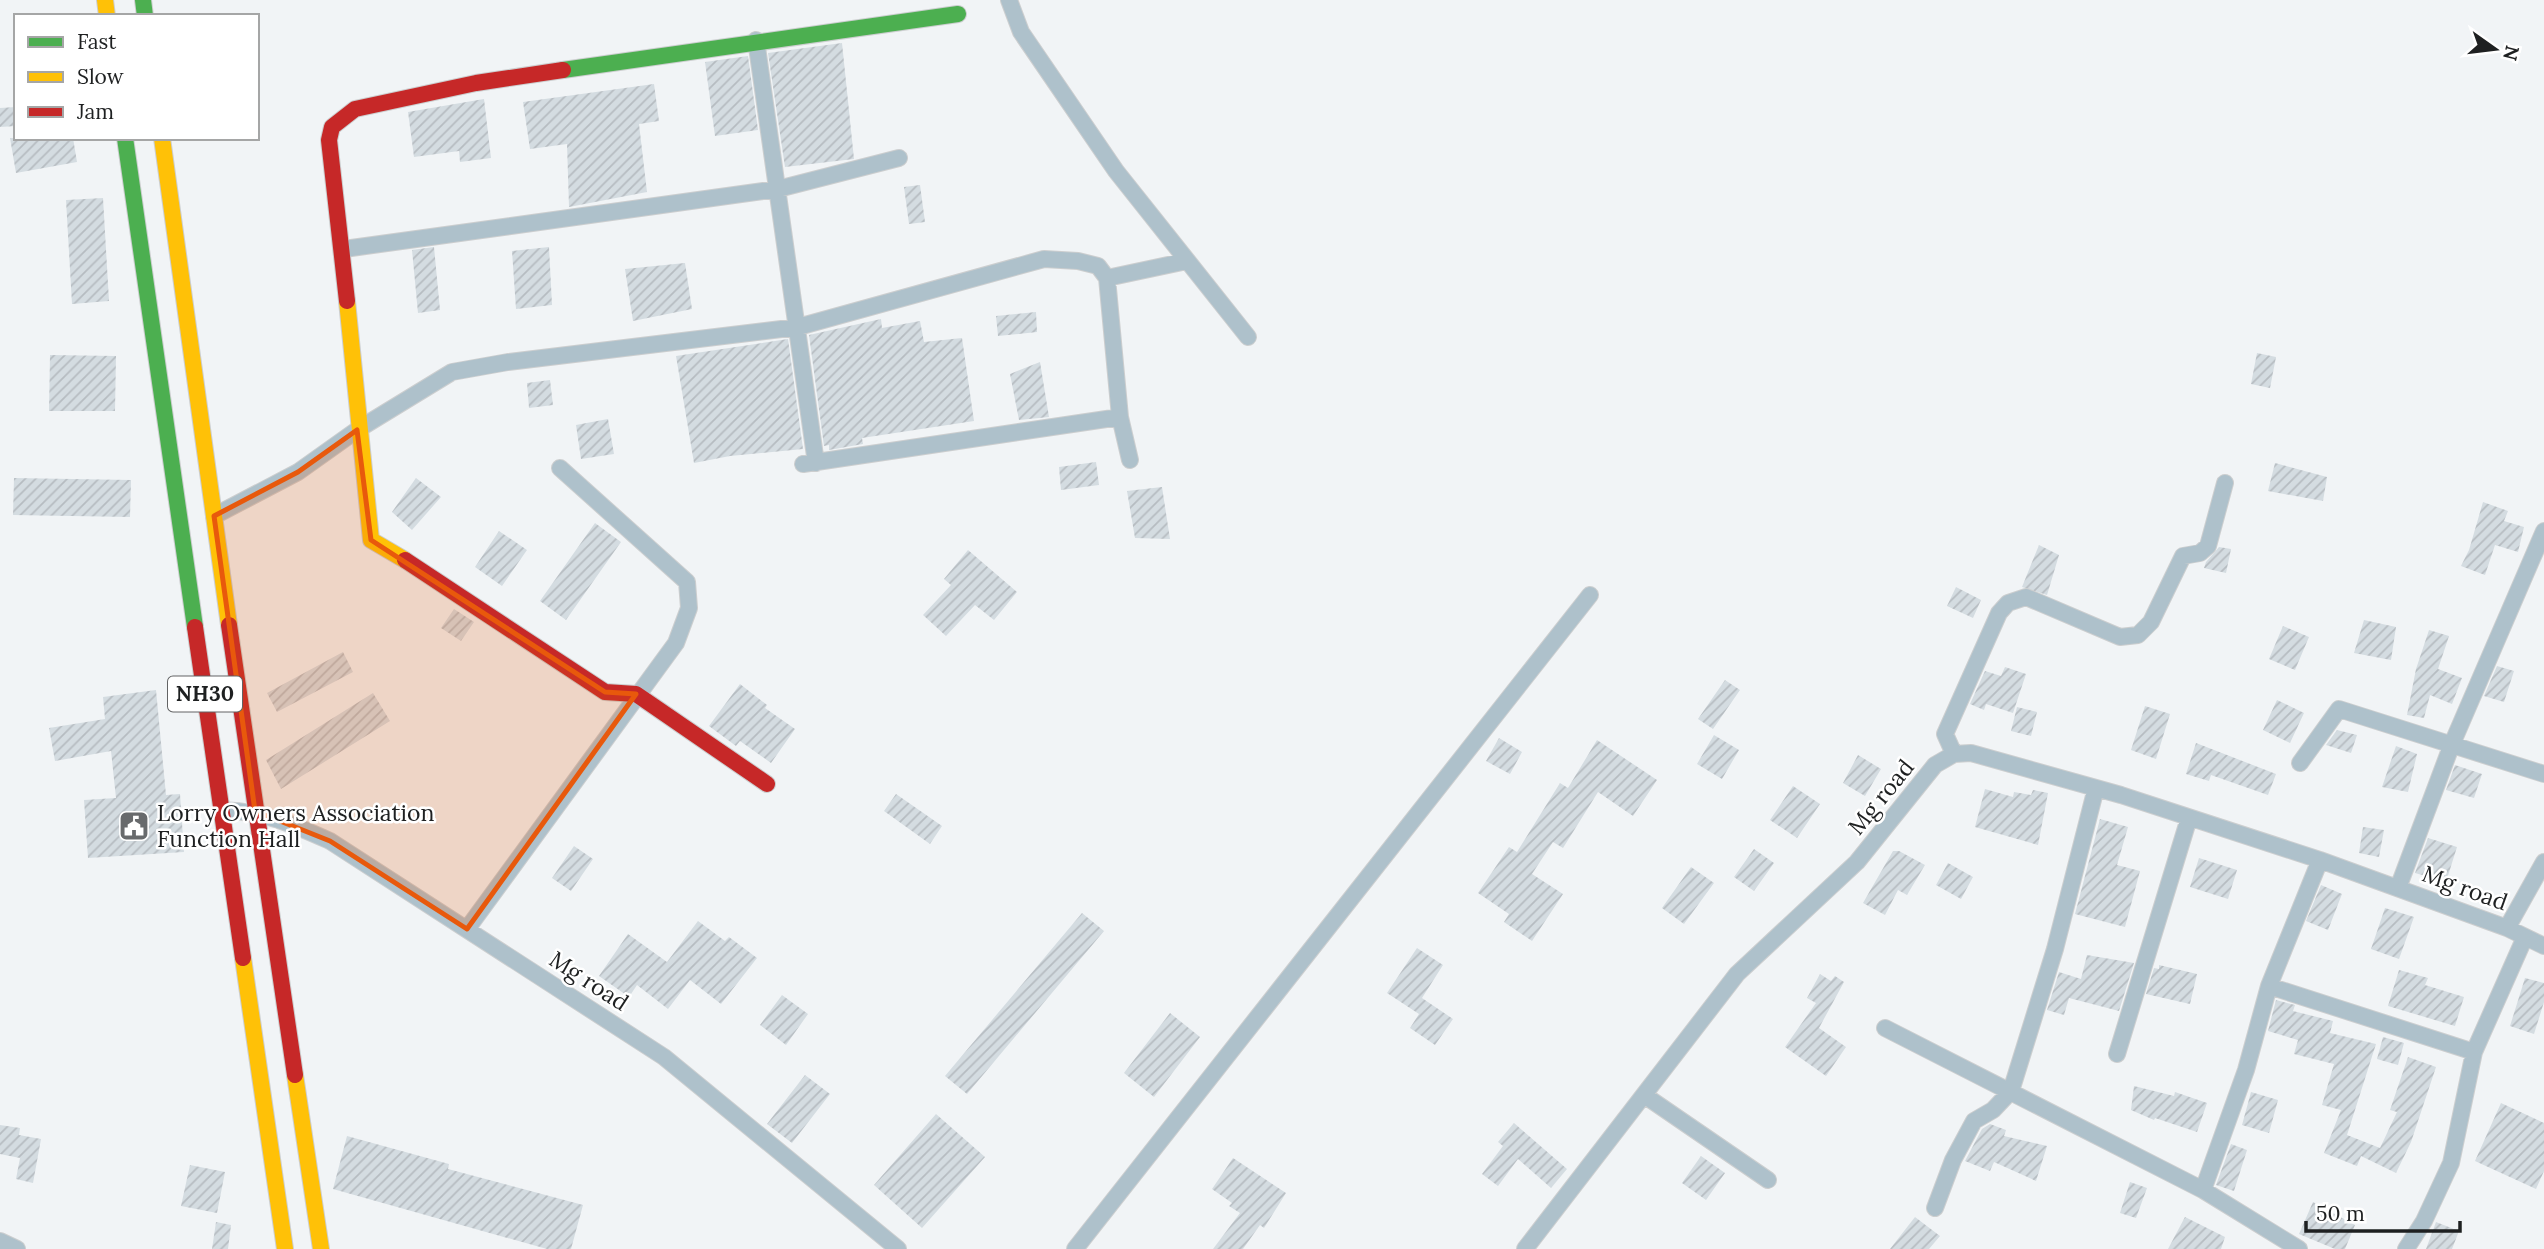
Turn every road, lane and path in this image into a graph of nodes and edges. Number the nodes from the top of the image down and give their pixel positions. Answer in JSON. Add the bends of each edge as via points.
{"nodes":[{"id":1,"x":1009,"y":0,"type":"edge"},
{"id":2,"x":958,"y":14,"type":"dead end"},
{"id":3,"x":756,"y":40,"type":"junction"},
{"id":4,"x":125,"y":140,"type":"edge"},
{"id":5,"x":162,"y":140,"type":"edge"},
{"id":6,"x":900,"y":158,"type":"dead end"},
{"id":7,"x":778,"y":189,"type":"junction"},
{"id":8,"x":344,"y":249,"type":"junction"},
{"id":9,"x":1187,"y":261,"type":"junction"},
{"id":10,"x":1107,"y":278,"type":"junction"},
{"id":11,"x":798,"y":327,"type":"junction"},
{"id":12,"x":1248,"y":337,"type":"dead end"},
{"id":13,"x":1120,"y":417,"type":"junction"},
{"id":14,"x":357,"y":430,"type":"junction"},
{"id":15,"x":1130,"y":460,"type":"dead end"},
{"id":16,"x":560,"y":468,"type":"dead end"},
{"id":17,"x":2225,"y":483,"type":"dead end"},
{"id":18,"x":214,"y":516,"type":"junction"},
{"id":19,"x":2544,"y":531,"type":"edge"},
{"id":20,"x":1590,"y":595,"type":"dead end"},
{"id":21,"x":636,"y":694,"type":"junction"},
{"id":22,"x":2452,"y":744,"type":"junction"},
{"id":23,"x":1954,"y":754,"type":"junction"},
{"id":24,"x":2300,"y":763,"type":"dead end"},
{"id":25,"x":2544,"y":774,"type":"edge"},
{"id":26,"x":766,"y":784,"type":"dead end"},
{"id":27,"x":2096,"y":788,"type":"junction"},
{"id":28,"x":222,"y":810,"type":"junction"},
{"id":29,"x":255,"y":811,"type":"junction"},
{"id":30,"x":2189,"y":818,"type":"junction"},
{"id":31,"x":2320,"y":860,"type":"junction"},
{"id":32,"x":2544,"y":862,"type":"edge"},
{"id":33,"x":2398,"y":888,"type":"junction"},
{"id":34,"x":2507,"y":928,"type":"junction"},
{"id":35,"x":467,"y":929,"type":"junction"},
{"id":36,"x":2525,"y":937,"type":"junction"},
{"id":37,"x":2544,"y":946,"type":"edge"},
{"id":38,"x":2269,"y":986,"type":"junction"},
{"id":39,"x":1885,"y":1028,"type":"dead end"},
{"id":40,"x":2474,"y":1052,"type":"junction"},
{"id":41,"x":2117,"y":1054,"type":"dead end"},
{"id":42,"x":2011,"y":1091,"type":"junction"},
{"id":43,"x":1644,"y":1095,"type":"junction"},
{"id":44,"x":1768,"y":1180,"type":"dead end"},
{"id":45,"x":2203,"y":1190,"type":"junction"},
{"id":46,"x":1935,"y":1208,"type":"dead end"},
{"id":47,"x":0,"y":1241,"type":"edge"},
{"id":48,"x":17,"y":1249,"type":"edge"},
{"id":49,"x":285,"y":1249,"type":"edge"},
{"id":50,"x":321,"y":1249,"type":"edge"},
{"id":51,"x":898,"y":1249,"type":"edge"},
{"id":52,"x":1075,"y":1249,"type":"edge"},
{"id":53,"x":1525,"y":1249,"type":"edge"},
{"id":54,"x":2299,"y":1249,"type":"edge"},
{"id":55,"x":2406,"y":1249,"type":"edge"}],
"edges":[{"from":1,"to":9,"type":"street","via":[[1021,32],[1108,160]]},
{"from":2,"to":3,"type":"main road"},
{"from":3,"to":7,"type":"street"},
{"from":3,"to":8,"type":"main road","via":[[476,83],[355,109],[332,127],[328,140]]},
{"from":4,"to":28,"type":"main road","number":"NH30"},
{"from":5,"to":18,"type":"main road","number":"NH30"},
{"from":6,"to":7,"type":"street"},
{"from":7,"to":8,"type":"street"},
{"from":7,"to":11,"type":"street"},
{"from":8,"to":14,"type":"main road"},
{"from":9,"to":10,"type":"street"},
{"from":9,"to":12,"type":"street"},
{"from":10,"to":11,"type":"street","via":[[1098,266],[1044,259]]},
{"from":10,"to":13,"type":"street"},
{"from":11,"to":13,"type":"street","via":[[809,464]]},
{"from":11,"to":14,"type":"street","via":[[452,372]]},
{"from":13,"to":15,"type":"street"},
{"from":14,"to":18,"type":"street","via":[[298,472]]},
{"from":14,"to":21,"type":"main road","via":[[371,540],[605,692]]},
{"from":16,"to":21,"type":"street","via":[[687,582],[689,608],[676,643]]},
{"from":17,"to":23,"type":"street","via":[[2208,546],[2200,553],[2183,556],[2151,622],[2138,635],[2120,637],[2026,597],[2008,603],[1998,613],[1945,734]]},
{"from":18,"to":29,"type":"main road","number":"NH30"},
{"from":19,"to":22,"type":"street"},
{"from":20,"to":52,"type":"street"},
{"from":21,"to":26,"type":"main road"},
{"from":21,"to":35,"type":"street"},
{"from":22,"to":24,"type":"street","via":[[2339,709]]},
{"from":22,"to":25,"type":"street"},
{"from":22,"to":33,"type":"street"},
{"from":23,"to":27,"type":"street","name":"Mg road","via":[[1971,753]]},
{"from":23,"to":43,"type":"street","name":"Mg road","via":[[1935,765],[1857,862],[1737,974]]},
{"from":27,"to":30,"type":"street","name":"Mg road"},
{"from":27,"to":42,"type":"street","via":[[2055,949]]},
{"from":28,"to":29,"type":"street","name":"Mg road"},
{"from":28,"to":49,"type":"main road","number":"NH30"},
{"from":29,"to":35,"type":"street","name":"Mg road","via":[[330,841]]},
{"from":29,"to":50,"type":"main road","number":"NH30"},
{"from":30,"to":31,"type":"street","name":"Mg road"},
{"from":30,"to":41,"type":"street"},
{"from":31,"to":33,"type":"street","name":"Mg road"},
{"from":31,"to":38,"type":"street"},
{"from":32,"to":34,"type":"street"},
{"from":33,"to":34,"type":"street","name":"Mg road"},
{"from":34,"to":36,"type":"street","name":"Mg road"},
{"from":35,"to":51,"type":"street","name":"Mg road","via":[[664,1057]]},
{"from":36,"to":37,"type":"street","name":"Mg road"},
{"from":36,"to":40,"type":"street"},
{"from":38,"to":40,"type":"street"},
{"from":38,"to":45,"type":"street","via":[[2246,1070]]},
{"from":39,"to":42,"type":"street"},
{"from":40,"to":55,"type":"street","via":[[2452,1163]]},
{"from":42,"to":45,"type":"street"},
{"from":42,"to":46,"type":"street","via":[[1974,1121]]},
{"from":43,"to":44,"type":"street"},
{"from":43,"to":53,"type":"street","name":"Mg road"},
{"from":45,"to":54,"type":"street"},
{"from":47,"to":48,"type":"street"}]}
